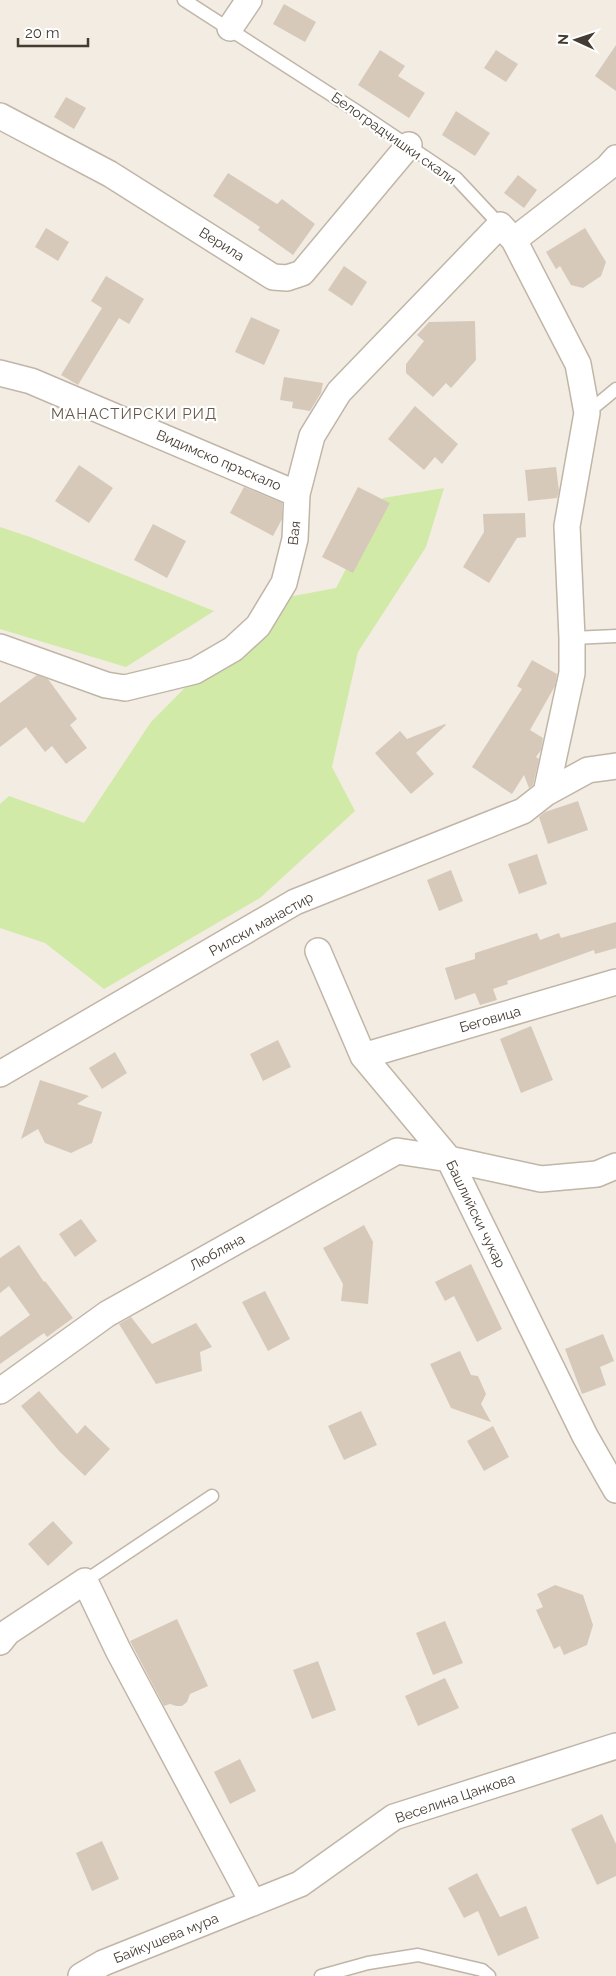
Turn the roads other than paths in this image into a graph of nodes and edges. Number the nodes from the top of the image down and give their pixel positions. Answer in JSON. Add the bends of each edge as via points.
{"nodes":[{"id":1,"x":184,"y":0,"type":"edge"},
{"id":2,"x":249,"y":0,"type":"edge"},
{"id":3,"x":230,"y":28,"type":"junction"},
{"id":4,"x":0,"y":116,"type":"edge"},
{"id":5,"x":408,"y":145,"type":"junction"},
{"id":6,"x":616,"y":158,"type":"edge"},
{"id":7,"x":507,"y":232,"type":"junction"},
{"id":8,"x":0,"y":373,"type":"edge"},
{"id":9,"x":616,"y":389,"type":"edge"},
{"id":10,"x":587,"y":413,"type":"junction"},
{"id":11,"x":297,"y":494,"type":"junction"},
{"id":12,"x":616,"y":636,"type":"edge"},
{"id":13,"x":572,"y":638,"type":"junction"},
{"id":14,"x":0,"y":647,"type":"edge"},
{"id":15,"x":616,"y":766,"type":"edge"},
{"id":16,"x":546,"y":793,"type":"junction"},
{"id":17,"x":318,"y":951,"type":"dead end"},
{"id":18,"x":616,"y":982,"type":"edge"},
{"id":19,"x":363,"y":1056,"type":"junction"},
{"id":20,"x":0,"y":1074,"type":"edge"},
{"id":21,"x":449,"y":1159,"type":"junction"},
{"id":22,"x":616,"y":1166,"type":"edge"},
{"id":23,"x":0,"y":1391,"type":"edge"},
{"id":24,"x":616,"y":1490,"type":"edge"},
{"id":25,"x":212,"y":1496,"type":"dead end"},
{"id":26,"x":85,"y":1581,"type":"junction"},
{"id":27,"x":0,"y":1642,"type":"edge"},
{"id":28,"x":616,"y":1746,"type":"edge"},
{"id":29,"x":253,"y":1903,"type":"junction"},
{"id":30,"x":81,"y":1976,"type":"edge"},
{"id":31,"x":321,"y":1976,"type":"edge"},
{"id":32,"x":489,"y":1976,"type":"edge"}],
"edges":[{"from":1,"to":3,"type":"lane","name":"Белоградчишки скали"},
{"from":2,"to":3,"type":"street"},
{"from":3,"to":5,"type":"lane","name":"Белоградчишки скали"},
{"from":4,"to":5,"type":"street","name":"Верила","via":[[110,174],[274,277],[287,278],[302,273]]},
{"from":5,"to":7,"type":"lane","name":"Белоградчишки скали","via":[[456,178]]},
{"from":6,"to":7,"type":"street","name":"Вая","via":[[606,168]]},
{"from":7,"to":10,"type":"street","name":"Белоградчишки скали","via":[[578,364]]},
{"from":7,"to":11,"type":"street","name":"Вая","via":[[339,392],[312,436]]},
{"from":8,"to":11,"type":"street","name":"Видимско пръскало","via":[[30,381]]},
{"from":9,"to":10,"type":"lane"},
{"from":10,"to":13,"type":"street","name":"Белоградчишки скали","via":[[567,526]]},
{"from":11,"to":14,"type":"street","name":"Вая","via":[[295,539],[284,583],[258,626],[232,649],[195,671],[125,688],[106,685]]},
{"from":12,"to":13,"type":"lane"},
{"from":13,"to":16,"type":"street","name":"Белоградчишки скали","via":[[572,673]]},
{"from":15,"to":16,"type":"street","name":"Рилски манастир","via":[[588,770]]},
{"from":16,"to":20,"type":"street","name":"Рилски манастир","via":[[523,811],[295,902]]},
{"from":17,"to":19,"type":"street","name":"Башлийски чукар"},
{"from":18,"to":19,"type":"street","name":"Беговица"},
{"from":19,"to":21,"type":"street","name":"Башлийски чукар"},
{"from":21,"to":22,"type":"street","name":"Любляна","via":[[541,1180],[597,1174]]},
{"from":21,"to":23,"type":"street","name":"Любляна","via":[[397,1151],[107,1314]]},
{"from":21,"to":24,"type":"street","name":"Башлийски чукар","via":[[585,1436]]},
{"from":25,"to":26,"type":"lane"},
{"from":26,"to":27,"type":"street","via":[[8,1632]]},
{"from":26,"to":29,"type":"street","via":[[118,1650]]},
{"from":28,"to":29,"type":"street","name":"Веселина Цанкова","via":[[394,1817],[300,1884]]},
{"from":29,"to":30,"type":"street","name":"Байкушева мура","via":[[104,1963]]},
{"from":31,"to":32,"type":"lane","via":[[368,1963],[418,1955],[482,1970]]}]}
